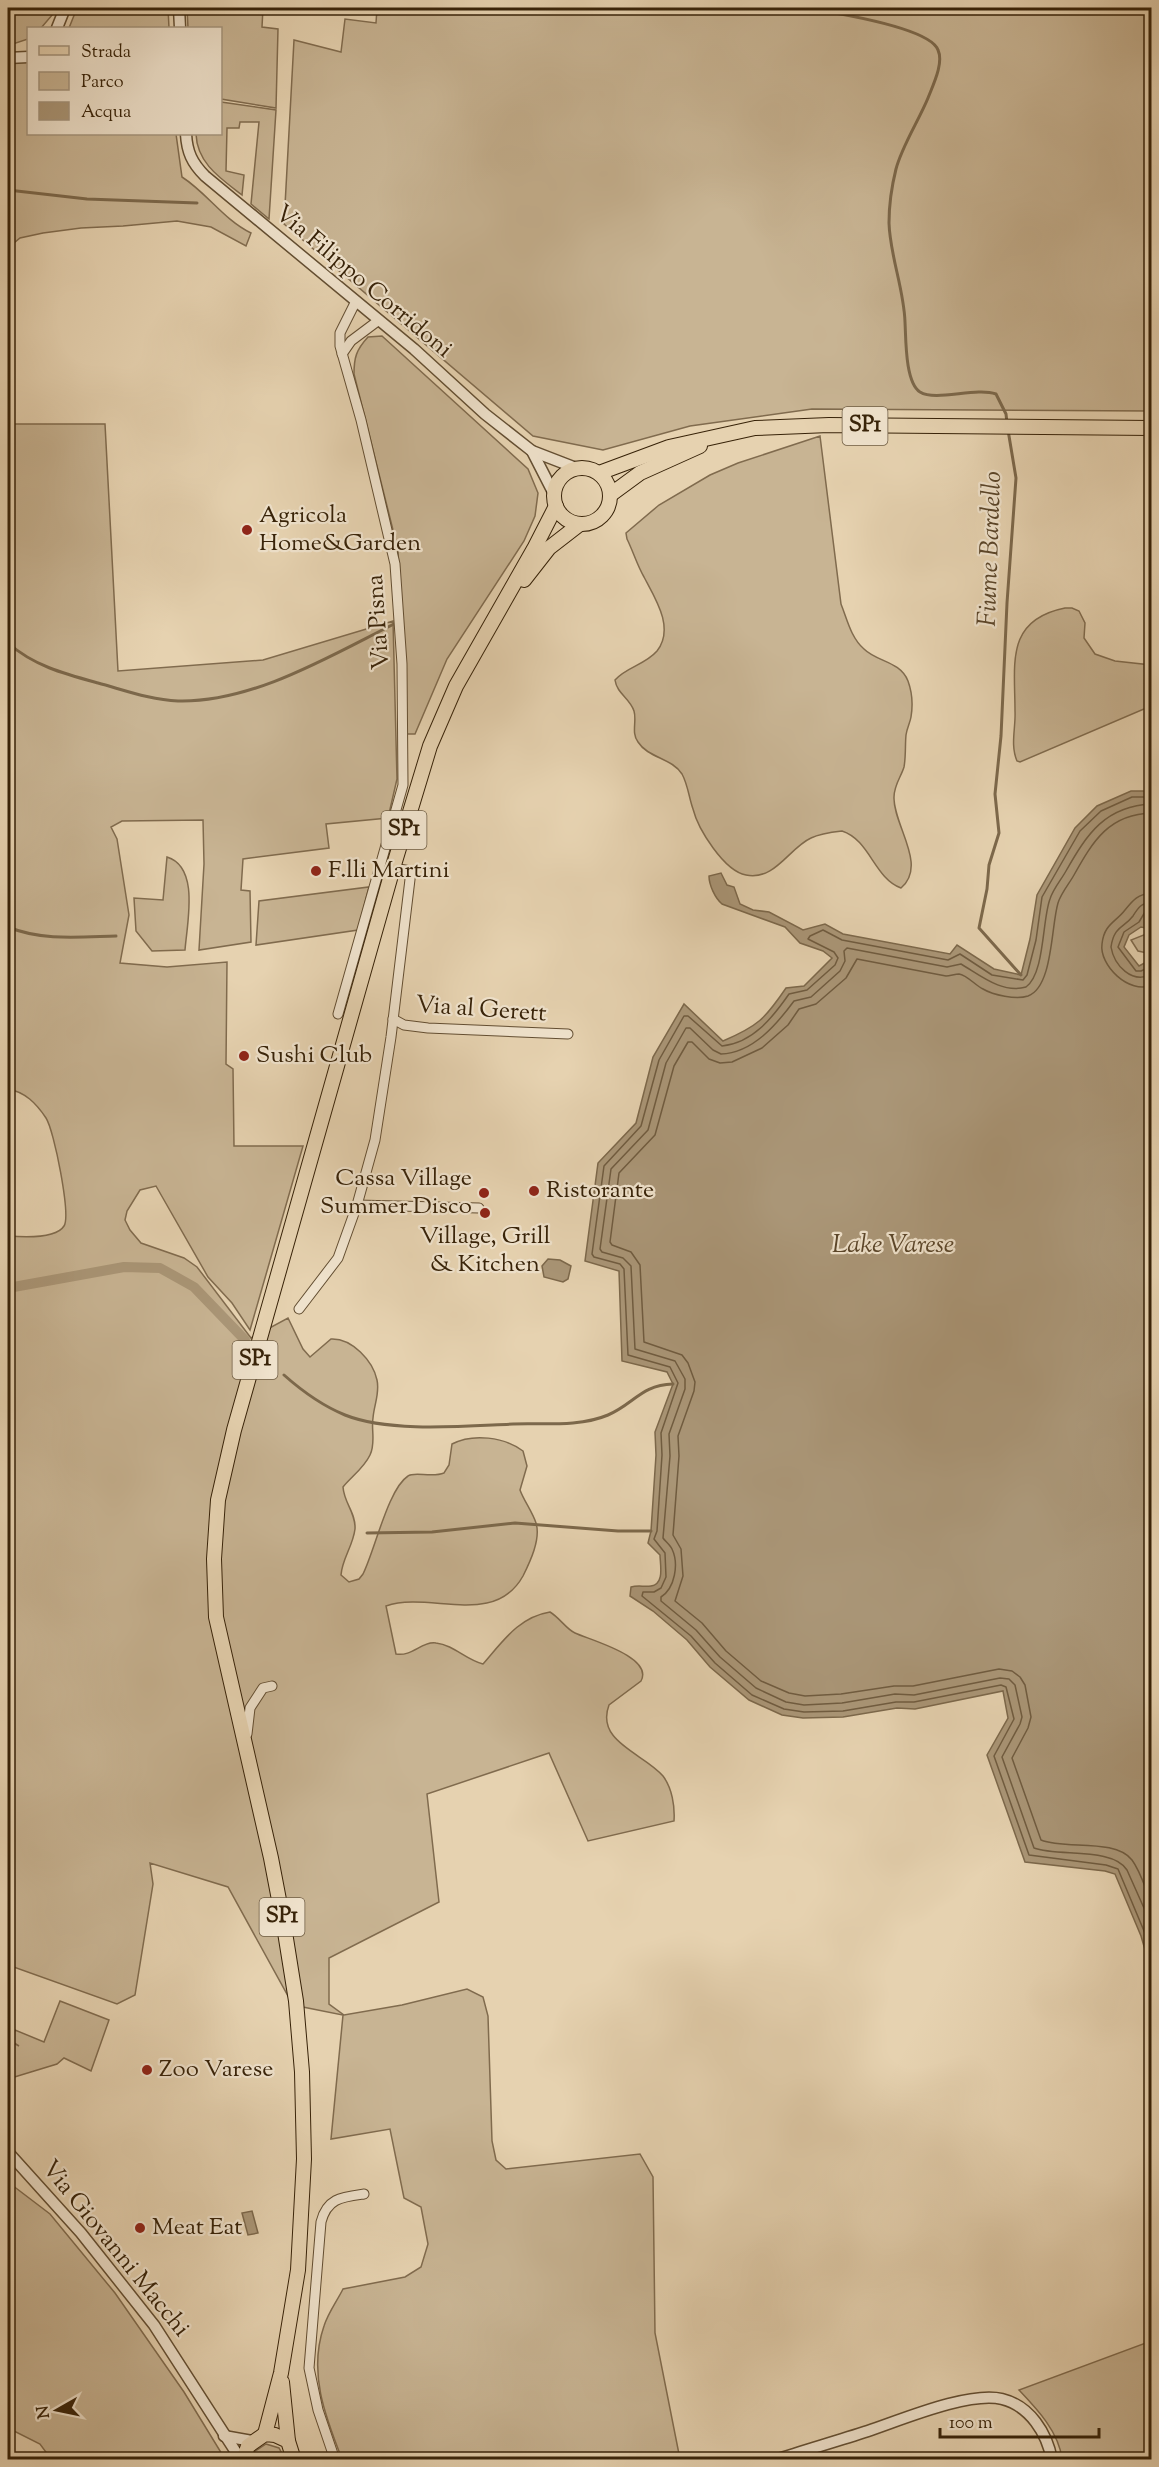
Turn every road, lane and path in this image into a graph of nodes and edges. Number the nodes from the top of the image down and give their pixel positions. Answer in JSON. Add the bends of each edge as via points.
{"nodes":[{"id":1,"x":65,"y":8,"type":"edge"},
{"id":2,"x":179,"y":8,"type":"edge"},
{"id":3,"x":57,"y":27,"type":"edge"},
{"id":4,"x":180,"y":27,"type":"edge"},
{"id":5,"x":27,"y":57,"type":"edge"},
{"id":6,"x":8,"y":58,"type":"edge"},
{"id":7,"x":186,"y":135,"type":"edge"},
{"id":8,"x":356,"y":302,"type":"junction"},
{"id":9,"x":379,"y":321,"type":"junction"},
{"id":10,"x":342,"y":354,"type":"junction"},
{"id":11,"x":1152,"y":428,"type":"edge"},
{"id":12,"x":726,"y":434,"type":"junction"},
{"id":13,"x":532,"y":451,"type":"junction"},
{"id":14,"x":576,"y":468,"type":"junction"},
{"id":15,"x":598,"y":473,"type":"junction"},
{"id":16,"x":610,"y":495,"type":"junction"},
{"id":17,"x":555,"y":500,"type":"junction"},
{"id":18,"x":580,"y":524,"type":"junction"},
{"id":19,"x":492,"y":623,"type":"junction"},
{"id":20,"x":393,"y":867,"type":"junction"},
{"id":21,"x":338,"y":1014,"type":"dead end"},
{"id":22,"x":393,"y":1019,"type":"junction"},
{"id":23,"x":568,"y":1035,"type":"dead end"},
{"id":24,"x":357,"y":1205,"type":"junction"},
{"id":25,"x":479,"y":1208,"type":"dead end"},
{"id":26,"x":299,"y":1309,"type":"dead end"},
{"id":27,"x":272,"y":1686,"type":"dead end"},
{"id":28,"x":246,"y":1749,"type":"junction"},
{"id":29,"x":8,"y":2152,"type":"edge"},
{"id":30,"x":364,"y":2194,"type":"dead end"},
{"id":31,"x":282,"y":2373,"type":"junction"},
{"id":32,"x":265,"y":2434,"type":"junction"},
{"id":33,"x":224,"y":2436,"type":"junction"},
{"id":34,"x":252,"y":2441,"type":"junction"},
{"id":35,"x":288,"y":2441,"type":"junction"},
{"id":36,"x":242,"y":2460,"type":"edge"},
{"id":37,"x":294,"y":2460,"type":"edge"},
{"id":38,"x":335,"y":2460,"type":"edge"},
{"id":39,"x":775,"y":2460,"type":"edge"},
{"id":40,"x":1052,"y":2460,"type":"edge"}],
"edges":[{"from":1,"to":3,"type":"street"},
{"from":2,"to":4,"type":"street"},
{"from":5,"to":6,"type":"street"},
{"from":7,"to":8,"type":"street","name":"Via Filippo Corridoni","via":[[189,155],[205,176]]},
{"from":8,"to":9,"type":"street","name":"Via Filippo Corridoni"},
{"from":8,"to":10,"type":"street","name":"Via Pisna","via":[[340,333]]},
{"from":9,"to":10,"type":"street","via":[[351,341]]},
{"from":9,"to":13,"type":"street","name":"Via Filippo Corridoni"},
{"from":10,"to":21,"type":"street","name":"Via Pisna","via":[[394,564],[402,664],[403,784]]},
{"from":11,"to":12,"type":"main road","number":"SP1","via":[[790,426]]},
{"from":12,"to":15,"type":"main road","number":"SP1","via":[[669,447]]},
{"from":12,"to":16,"type":"main road","number":"SP1","via":[[640,474]]},
{"from":13,"to":14,"type":"street","name":"Via Filippo Corridoni"},
{"from":13,"to":17,"type":"street","name":"Via Filippo Corridoni"},
{"from":14,"to":15,"type":"main road"},
{"from":14,"to":17,"type":"main road","number":"SP1","via":[[561,477]]},
{"from":15,"to":16,"type":"main road","via":[[607,483]]},
{"from":16,"to":18,"type":"main road","number":"SP1","via":[[601,516]]},
{"from":17,"to":18,"type":"main road","via":[[566,518]]},
{"from":17,"to":19,"type":"main road","number":"SP1"},
{"from":18,"to":19,"type":"main road","number":"SP1","via":[[549,548]]},
{"from":19,"to":20,"type":"main road","number":"SP1","via":[[456,686],[430,746]]},
{"from":20,"to":22,"type":"street","name":"Via al Gerett","via":[[411,871]]},
{"from":20,"to":28,"type":"main road","number":"SP1","via":[[234,1430],[218,1500],[213,1559],[216,1617]]},
{"from":22,"to":23,"type":"street","name":"Via al Gerett","via":[[428,1029]]},
{"from":22,"to":24,"type":"street","name":"Via al Gerett","via":[[375,1140]]},
{"from":24,"to":25,"type":"street"},
{"from":24,"to":26,"type":"street","name":"Via al Gerett","via":[[338,1258]]},
{"from":27,"to":28,"type":"street","via":[[263,1688],[250,1708]]},
{"from":28,"to":31,"type":"main road","number":"SP1","via":[[271,1858],[296,2001],[302,2072],[304,2159],[298,2270]]},
{"from":29,"to":33,"type":"street","name":"Via Giovanni Macchi","via":[[81,2233],[154,2325]]},
{"from":30,"to":38,"type":"street","via":[[334,2199],[321,2222],[309,2368]]},
{"from":31,"to":32,"type":"main road","number":"SP1"},
{"from":31,"to":35,"type":"main road","number":"SP1"},
{"from":32,"to":34,"type":"main road"},
{"from":32,"to":35,"type":"main road"},
{"from":33,"to":34,"type":"street"},
{"from":33,"to":36,"type":"street","name":"Via Giovanni Macchi"},
{"from":34,"to":36,"type":"main road"},
{"from":35,"to":37,"type":"main road","number":"SP1"},
{"from":39,"to":40,"type":"street","via":[[971,2399],[1002,2399],[1024,2411],[1044,2433]]}]}
